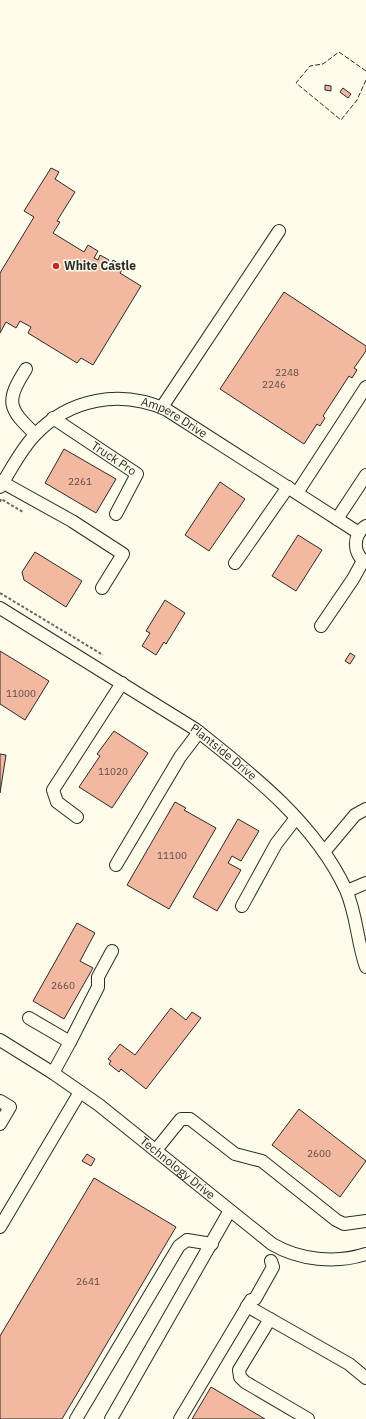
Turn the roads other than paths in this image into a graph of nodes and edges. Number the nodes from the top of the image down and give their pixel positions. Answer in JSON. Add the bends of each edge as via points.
{"nodes":[{"id":1,"x":279,"y":231,"type":"dead end"},
{"id":2,"x":26,"y":369,"type":"dead end"},
{"id":3,"x":366,"y":387,"type":"edge"},
{"id":4,"x":162,"y":407,"type":"junction"},
{"id":5,"x":53,"y":418,"type":"junction"},
{"id":6,"x":35,"y":434,"type":"junction"},
{"id":7,"x":366,"y":475,"type":"edge"},
{"id":8,"x":1,"y":483,"type":"edge"},
{"id":9,"x":292,"y":490,"type":"junction"},
{"id":10,"x":116,"y":514,"type":"dead end"},
{"id":11,"x":337,"y":519,"type":"junction"},
{"id":12,"x":362,"y":529,"type":"edge"},
{"id":13,"x":365,"y":561,"type":"edge"},
{"id":14,"x":235,"y":563,"type":"dead end"},
{"id":15,"x":102,"y":588,"type":"dead end"},
{"id":16,"x":0,"y":608,"type":"edge"},
{"id":17,"x":321,"y":626,"type":"dead end"},
{"id":18,"x":122,"y":683,"type":"junction"},
{"id":19,"x":198,"y":732,"type":"junction"},
{"id":20,"x":366,"y":809,"type":"edge"},
{"id":21,"x":77,"y":818,"type":"dead end"},
{"id":22,"x":296,"y":818,"type":"junction"},
{"id":23,"x":324,"y":852,"type":"junction"},
{"id":24,"x":116,"y":865,"type":"dead end"},
{"id":25,"x":366,"y":883,"type":"edge"},
{"id":26,"x":347,"y":891,"type":"junction"},
{"id":27,"x":242,"y":906,"type":"dead end"},
{"id":28,"x":362,"y":925,"type":"edge"},
{"id":29,"x":112,"y":952,"type":"dead end"},
{"id":30,"x":366,"y":967,"type":"edge"},
{"id":31,"x":28,"y":1018,"type":"dead end"},
{"id":32,"x":0,"y":1040,"type":"edge"},
{"id":33,"x":70,"y":1042,"type":"junction"},
{"id":34,"x":53,"y":1073,"type":"junction"},
{"id":35,"x":80,"y":1092,"type":"junction"},
{"id":36,"x":0,"y":1101,"type":"edge"},
{"id":37,"x":0,"y":1124,"type":"edge"},
{"id":38,"x":156,"y":1150,"type":"junction"},
{"id":39,"x":229,"y":1212,"type":"junction"},
{"id":40,"x":366,"y":1221,"type":"edge"},
{"id":41,"x":0,"y":1227,"type":"edge"},
{"id":42,"x":212,"y":1244,"type":"junction"},
{"id":43,"x":278,"y":1248,"type":"junction"},
{"id":44,"x":366,"y":1254,"type":"edge"},
{"id":45,"x":249,"y":1303,"type":"junction"},
{"id":46,"x":270,"y":1319,"type":"junction"},
{"id":47,"x":366,"y":1378,"type":"edge"},
{"id":48,"x":76,"y":1419,"type":"edge"},
{"id":49,"x":111,"y":1419,"type":"edge"},
{"id":50,"x":180,"y":1419,"type":"edge"},
{"id":51,"x":308,"y":1419,"type":"edge"}],
"edges":[{"from":1,"to":4,"type":"street"},
{"from":2,"to":6,"type":"street","via":[[14,389],[12,401],[16,416]]},
{"from":3,"to":9,"type":"street"},
{"from":4,"to":5,"type":"street","name":"Ampere Drive","via":[[145,401],[115,398],[83,403]]},
{"from":4,"to":9,"type":"street","name":"Ampere Drive"},
{"from":5,"to":6,"type":"street","name":"Ampere Drive"},
{"from":5,"to":10,"type":"street","name":"Truck Pro","via":[[137,474]]},
{"from":6,"to":8,"type":"street","name":"Ampere Drive"},
{"from":7,"to":11,"type":"street"},
{"from":8,"to":15,"type":"street","via":[[72,522],[123,554]]},
{"from":9,"to":11,"type":"street","name":"Ampere Drive"},
{"from":9,"to":14,"type":"street"},
{"from":11,"to":12,"type":"street","name":"Ampere Drive"},
{"from":12,"to":13,"type":"street","name":"Ampere Drive","via":[[356,542],[356,550]]},
{"from":13,"to":17,"type":"street"},
{"from":16,"to":18,"type":"street","name":"Plantside Drive"},
{"from":18,"to":19,"type":"street","name":"Plantside Drive"},
{"from":18,"to":21,"type":"street","via":[[53,790],[57,802]]},
{"from":19,"to":22,"type":"street","name":"Plantside Drive","via":[[254,776]]},
{"from":19,"to":24,"type":"street","via":[[180,757]]},
{"from":20,"to":23,"type":"street","via":[[355,815]]},
{"from":22,"to":23,"type":"street","name":"Plantside Drive"},
{"from":22,"to":27,"type":"street","via":[[276,844]]},
{"from":23,"to":26,"type":"street","name":"Plantside Drive"},
{"from":25,"to":26,"type":"street"},
{"from":26,"to":28,"type":"street","name":"Plantside Drive"},
{"from":28,"to":30,"type":"street","name":"Plantside Drive","via":[[362,955]]},
{"from":29,"to":33,"type":"street","via":[[98,977],[98,987]]},
{"from":31,"to":33,"type":"street"},
{"from":32,"to":34,"type":"street","name":"Technology Drive"},
{"from":33,"to":34,"type":"street"},
{"from":34,"to":35,"type":"street","name":"Technology Drive"},
{"from":35,"to":38,"type":"street","name":"Technology Drive"},
{"from":35,"to":41,"type":"street"},
{"from":36,"to":37,"type":"street","via":[[10,1107]]},
{"from":38,"to":39,"type":"street","name":"Technology Drive"},
{"from":38,"to":40,"type":"street","via":[[181,1119],[190,1119],[235,1154],[262,1161],[336,1220],[344,1224]]},
{"from":39,"to":42,"type":"street"},
{"from":39,"to":43,"type":"street","name":"Technology Drive"},
{"from":42,"to":48,"type":"street","via":[[186,1240],[179,1246]]},
{"from":42,"to":49,"type":"street"},
{"from":43,"to":44,"type":"street","name":"Technology Drive","via":[[288,1253],[323,1259],[356,1258]]},
{"from":43,"to":45,"type":"street","via":[[271,1260],[266,1263],[249,1296]]},
{"from":45,"to":46,"type":"street"},
{"from":45,"to":50,"type":"street"},
{"from":46,"to":47,"type":"street","via":[[349,1364]]},
{"from":46,"to":51,"type":"street","via":[[239,1370],[240,1377],[244,1382]]}]}
